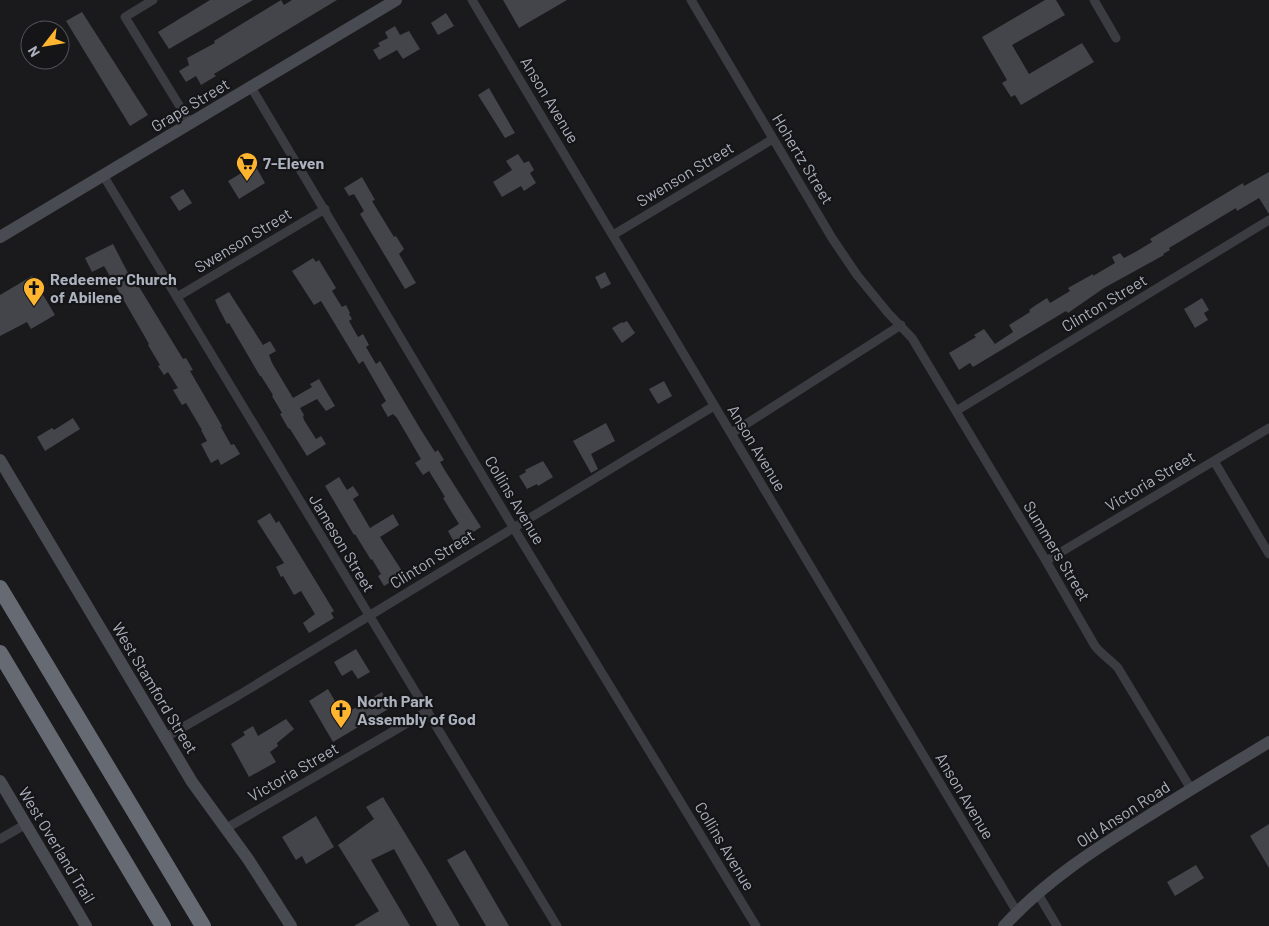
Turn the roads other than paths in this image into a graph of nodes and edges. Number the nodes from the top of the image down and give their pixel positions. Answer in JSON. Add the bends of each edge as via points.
{"nodes":[{"id":1,"x":153,"y":0,"type":"edge"},
{"id":2,"x":396,"y":0,"type":"edge"},
{"id":3,"x":472,"y":0,"type":"edge"},
{"id":4,"x":691,"y":0,"type":"edge"},
{"id":5,"x":1094,"y":0,"type":"edge"},
{"id":6,"x":1116,"y":38,"type":"dead end"},
{"id":7,"x":251,"y":87,"type":"junction"},
{"id":8,"x":190,"y":123,"type":"junction"},
{"id":9,"x":773,"y":139,"type":"junction"},
{"id":10,"x":103,"y":175,"type":"junction"},
{"id":11,"x":325,"y":209,"type":"junction"},
{"id":12,"x":1269,"y":220,"type":"edge"},
{"id":13,"x":613,"y":235,"type":"junction"},
{"id":14,"x":0,"y":237,"type":"edge"},
{"id":15,"x":176,"y":297,"type":"junction"},
{"id":16,"x":901,"y":325,"type":"junction"},
{"id":17,"x":714,"y":406,"type":"junction"},
{"id":18,"x":956,"y":411,"type":"junction"},
{"id":19,"x":1269,"y":428,"type":"edge"},
{"id":20,"x":732,"y":433,"type":"junction"},
{"id":21,"x":0,"y":460,"type":"edge"},
{"id":22,"x":1214,"y":461,"type":"junction"},
{"id":23,"x":513,"y":527,"type":"junction"},
{"id":24,"x":1269,"y":554,"type":"edge"},
{"id":25,"x":1046,"y":561,"type":"junction"},
{"id":26,"x":0,"y":588,"type":"edge"},
{"id":27,"x":368,"y":616,"type":"junction"},
{"id":28,"x":0,"y":653,"type":"edge"},
{"id":29,"x":428,"y":711,"type":"junction"},
{"id":30,"x":166,"y":738,"type":"junction"},
{"id":31,"x":1269,"y":742,"type":"edge"},
{"id":32,"x":0,"y":781,"type":"edge"},
{"id":33,"x":1191,"y":789,"type":"junction"},
{"id":34,"x":26,"y":824,"type":"junction"},
{"id":35,"x":225,"y":829,"type":"junction"},
{"id":36,"x":0,"y":839,"type":"edge"},
{"id":37,"x":1038,"y":894,"type":"junction"},
{"id":38,"x":1017,"y":912,"type":"junction"},
{"id":39,"x":86,"y":926,"type":"edge"},
{"id":40,"x":164,"y":926,"type":"edge"},
{"id":41,"x":203,"y":926,"type":"edge"},
{"id":42,"x":291,"y":926,"type":"edge"},
{"id":43,"x":557,"y":926,"type":"edge"},
{"id":44,"x":756,"y":926,"type":"edge"},
{"id":45,"x":1004,"y":926,"type":"edge"},
{"id":46,"x":1057,"y":926,"type":"edge"}],
"edges":[{"from":1,"to":8,"type":"street","via":[[125,17]]},
{"from":2,"to":7,"type":"main road","name":"Grape Street"},
{"from":3,"to":13,"type":"street","name":"Anson Avenue"},
{"from":4,"to":9,"type":"street","name":"Hohertz Street"},
{"from":5,"to":6,"type":"street"},
{"from":7,"to":8,"type":"main road","name":"Grape Street"},
{"from":7,"to":11,"type":"street","name":"Collins Avenue"},
{"from":8,"to":10,"type":"main road","name":"Grape Street"},
{"from":9,"to":13,"type":"street","name":"Swenson Street"},
{"from":9,"to":16,"type":"street","name":"Hohertz Street","via":[[857,275]]},
{"from":10,"to":14,"type":"main road","name":"Grape Street"},
{"from":10,"to":15,"type":"street","name":"Jameson Street"},
{"from":11,"to":15,"type":"street","name":"Swenson Street"},
{"from":11,"to":23,"type":"street","name":"Collins Avenue"},
{"from":12,"to":18,"type":"street","name":"Clinton Street"},
{"from":13,"to":17,"type":"street","name":"Anson Avenue"},
{"from":15,"to":27,"type":"street","name":"Jameson Street"},
{"from":16,"to":18,"type":"street","name":"Summers Street"},
{"from":16,"to":20,"type":"street"},
{"from":17,"to":20,"type":"street","name":"Anson Avenue"},
{"from":17,"to":23,"type":"street","name":"Clinton Street"},
{"from":18,"to":25,"type":"street","name":"Summers Street"},
{"from":19,"to":22,"type":"street","name":"Victoria Street"},
{"from":20,"to":38,"type":"street","name":"Anson Avenue"},
{"from":21,"to":30,"type":"main road","name":"West Stamford Street"},
{"from":22,"to":24,"type":"street"},
{"from":22,"to":25,"type":"street","name":"Victoria Street"},
{"from":23,"to":27,"type":"street","name":"Clinton Street"},
{"from":23,"to":44,"type":"street","name":"Collins Avenue"},
{"from":25,"to":33,"type":"street","name":"Summers Street","via":[[1095,646],[1118,668]]},
{"from":26,"to":41,"type":"highway"},
{"from":27,"to":29,"type":"street","name":"Jameson Street"},
{"from":27,"to":30,"type":"street","name":"Clinton Street"},
{"from":28,"to":40,"type":"highway"},
{"from":29,"to":35,"type":"street","name":"Victoria Street"},
{"from":29,"to":43,"type":"street","name":"Jameson Street"},
{"from":30,"to":35,"type":"main road","name":"West Stamford Street"},
{"from":31,"to":33,"type":"main road","name":"Old Anson Road"},
{"from":32,"to":34,"type":"main road","name":"West Overland Trail"},
{"from":33,"to":37,"type":"main road","name":"Old Anson Road","via":[[1111,839]]},
{"from":34,"to":36,"type":"street"},
{"from":34,"to":39,"type":"main road","name":"West Overland Trail"},
{"from":35,"to":42,"type":"main road","name":"West Stamford Street","via":[[248,858]]},
{"from":37,"to":38,"type":"main road","name":"Old Anson Road"},
{"from":37,"to":46,"type":"street"},
{"from":38,"to":45,"type":"main road","name":"Old Anson Road"}]}
